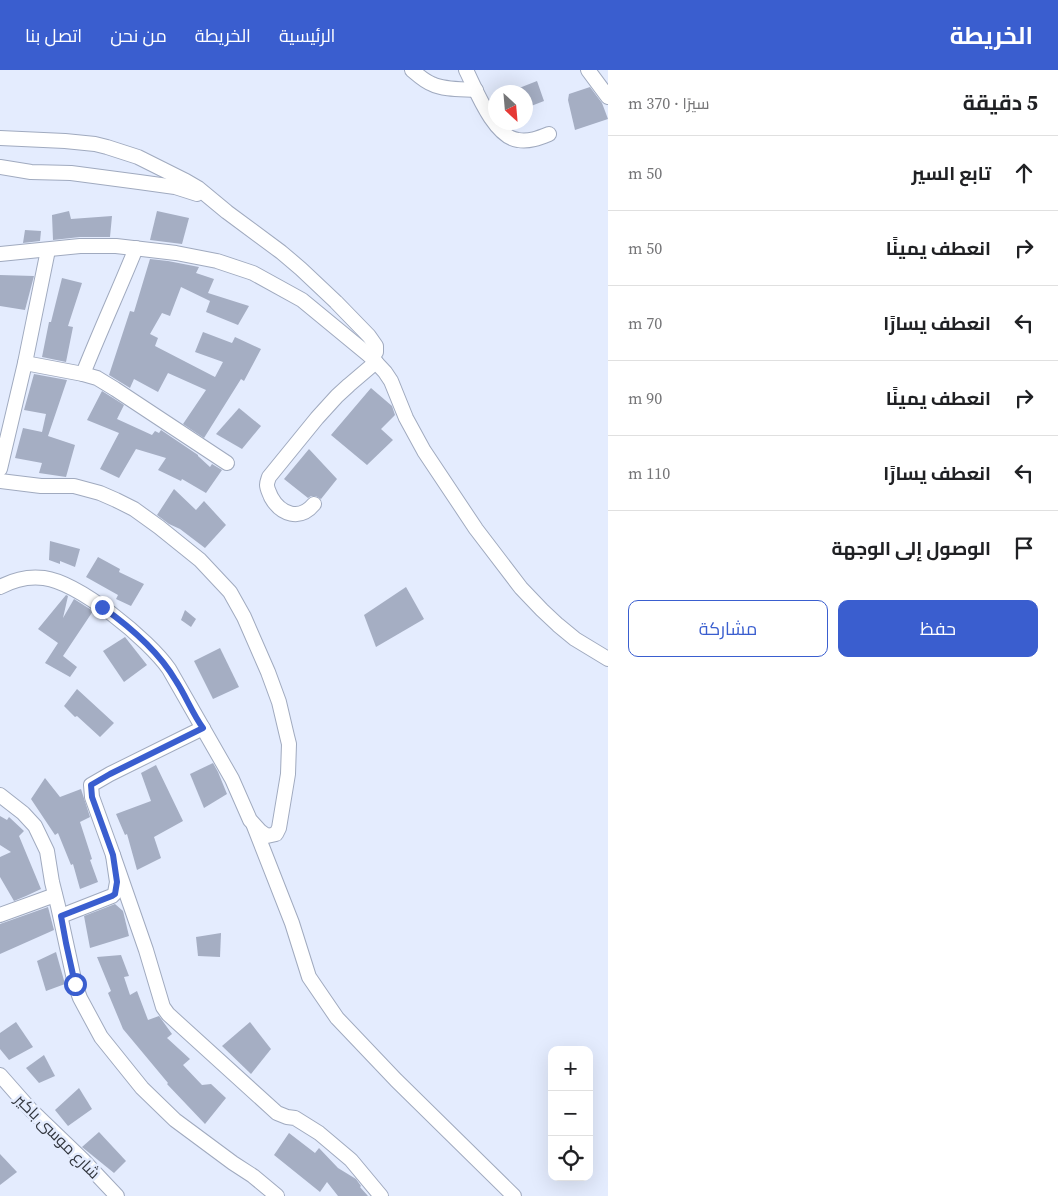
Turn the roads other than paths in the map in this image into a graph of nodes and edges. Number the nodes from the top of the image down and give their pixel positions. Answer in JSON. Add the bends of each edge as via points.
{"nodes":[{"id":1,"x":412,"y":70,"type":"edge"},
{"id":2,"x":466,"y":70,"type":"edge"},
{"id":3,"x":588,"y":70,"type":"edge"},
{"id":4,"x":476,"y":90,"type":"junction"},
{"id":5,"x":608,"y":97,"type":"edge"},
{"id":6,"x":549,"y":134,"type":"dead end"},
{"id":7,"x":0,"y":138,"type":"edge"},
{"id":8,"x":0,"y":167,"type":"edge"},
{"id":9,"x":211,"y":200,"type":"junction"},
{"id":10,"x":136,"y":248,"type":"junction"},
{"id":11,"x":48,"y":250,"type":"junction"},
{"id":12,"x":0,"y":254,"type":"edge"},
{"id":13,"x":373,"y":359,"type":"junction"},
{"id":14,"x":25,"y":363,"type":"junction"},
{"id":15,"x":83,"y":374,"type":"junction"},
{"id":16,"x":227,"y":463,"type":"dead end"},
{"id":17,"x":0,"y":469,"type":"edge"},
{"id":18,"x":0,"y":480,"type":"edge"},
{"id":19,"x":314,"y":504,"type":"dead end"},
{"id":20,"x":0,"y":587,"type":"edge"},
{"id":21,"x":608,"y":659,"type":"edge"},
{"id":22,"x":203,"y":728,"type":"junction"},
{"id":23,"x":0,"y":795,"type":"edge"},
{"id":24,"x":254,"y":825,"type":"junction"},
{"id":25,"x":113,"y":855,"type":"junction"},
{"id":26,"x":55,"y":895,"type":"junction"},
{"id":27,"x":0,"y":915,"type":"edge"},
{"id":28,"x":61,"y":916,"type":"junction"},
{"id":29,"x":0,"y":1075,"type":"edge"},
{"id":30,"x":117,"y":1196,"type":"edge"},
{"id":31,"x":277,"y":1196,"type":"edge"},
{"id":32,"x":381,"y":1196,"type":"edge"},
{"id":33,"x":514,"y":1196,"type":"edge"}],
"edges":[{"from":1,"to":4,"type":"street","via":[[439,87]]},
{"from":2,"to":4,"type":"street"},
{"from":3,"to":5,"type":"street"},
{"from":4,"to":6,"type":"street","via":[[498,128],[511,138],[528,140]]},
{"from":7,"to":9,"type":"street","via":[[95,144],[119,150],[186,181]]},
{"from":8,"to":9,"type":"street","via":[[175,187]]},
{"from":9,"to":13,"type":"street","via":[[316,282],[374,343],[377,349]]},
{"from":10,"to":11,"type":"street","via":[[80,246]]},
{"from":10,"to":13,"type":"street","via":[[200,257],[253,273],[302,300]]},
{"from":10,"to":15,"type":"street"},
{"from":11,"to":12,"type":"street"},
{"from":11,"to":14,"type":"street"},
{"from":13,"to":19,"type":"street","via":[[317,418],[269,477],[270,495],[286,512],[302,514]]},
{"from":13,"to":21,"type":"street","via":[[391,381],[424,451],[508,571],[558,625]]},
{"from":14,"to":15,"type":"street"},
{"from":14,"to":17,"type":"street"},
{"from":15,"to":16,"type":"street","via":[[115,389]]},
{"from":18,"to":24,"type":"street","via":[[41,486],[74,486],[116,500],[134,509],[200,560],[230,592],[268,672],[288,744],[288,774],[279,828],[276,834],[267,836]]},
{"from":20,"to":22,"type":"street","via":[[21,579],[50,579],[77,590],[116,617],[164,662]]},
{"from":22,"to":24,"type":"street"},
{"from":22,"to":25,"type":"street","via":[[91,785],[92,797]]},
{"from":23,"to":26,"type":"street","via":[[34,826],[47,851]]},
{"from":24,"to":33,"type":"street","via":[[292,923],[308,977],[338,1018],[389,1073]]},
{"from":25,"to":28,"type":"street","via":[[117,882],[115,894]]},
{"from":25,"to":32,"type":"street","via":[[168,1014],[277,1113],[295,1118],[319,1133],[351,1160]]},
{"from":26,"to":27,"type":"street"},
{"from":26,"to":28,"type":"street"},
{"from":28,"to":31,"type":"street","via":[[80,998],[108,1047],[142,1088],[175,1120]]},
{"from":29,"to":30,"type":"street","name":"شارع موسى باكير"}]}
